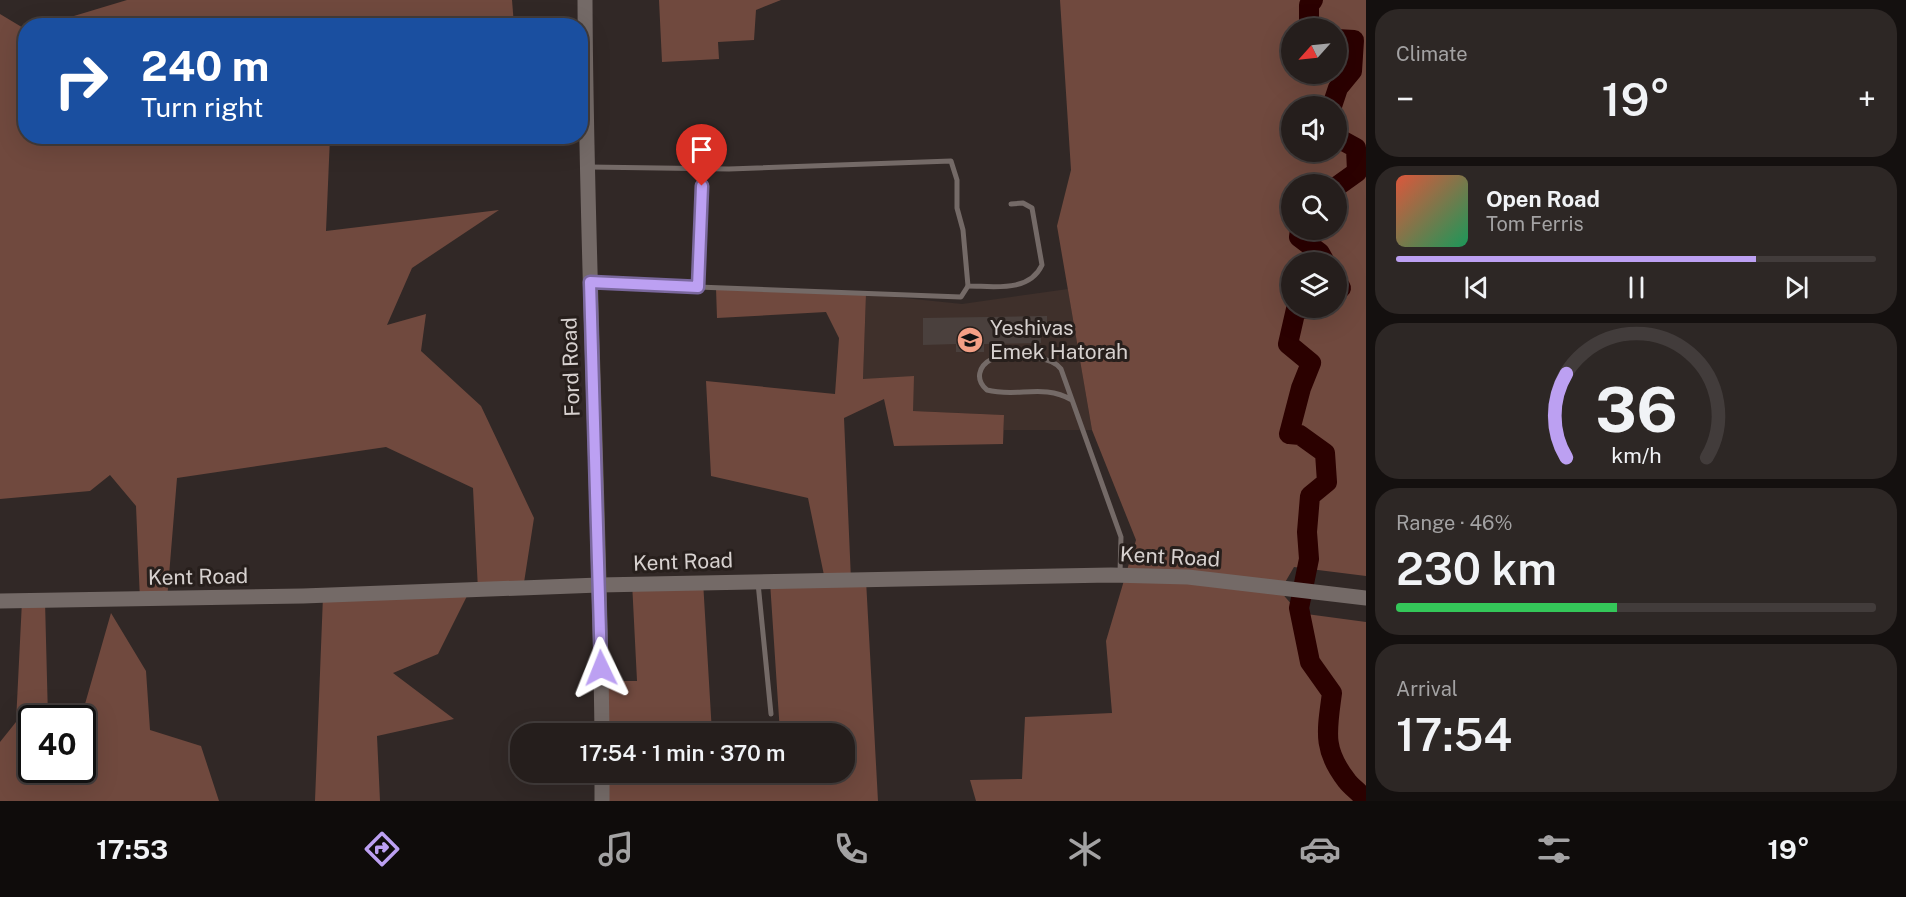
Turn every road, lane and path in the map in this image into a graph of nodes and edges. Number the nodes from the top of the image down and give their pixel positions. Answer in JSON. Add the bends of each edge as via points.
{"nodes":[{"id":1,"x":585,"y":0,"type":"edge"},
{"id":2,"x":585,"y":18,"type":"edge"},
{"id":3,"x":587,"y":144,"type":"edge"},
{"id":4,"x":587,"y":167,"type":"junction"},
{"id":5,"x":708,"y":169,"type":"junction"},
{"id":6,"x":1011,"y":204,"type":"dead end"},
{"id":7,"x":590,"y":282,"type":"junction"},
{"id":8,"x":968,"y":286,"type":"junction"},
{"id":9,"x":698,"y":287,"type":"junction"},
{"id":10,"x":1072,"y":400,"type":"junction"},
{"id":11,"x":1120,"y":575,"type":"junction"},
{"id":12,"x":758,"y":581,"type":"junction"},
{"id":13,"x":599,"y":585,"type":"junction"},
{"id":14,"x":1366,"y":598,"type":"edge"},
{"id":15,"x":0,"y":601,"type":"edge"},
{"id":16,"x":771,"y":714,"type":"dead end"},
{"id":17,"x":602,"y":723,"type":"edge"},
{"id":18,"x":602,"y":783,"type":"edge"},
{"id":19,"x":602,"y":801,"type":"edge"}],
"edges":[{"from":1,"to":2,"type":"street","name":"Ford Road"},
{"from":3,"to":4,"type":"street","name":"Ford Road"},
{"from":4,"to":5,"type":"lane"},
{"from":4,"to":7,"type":"street","name":"Ford Road"},
{"from":5,"to":8,"type":"lane","via":[[951,161],[957,180]]},
{"from":5,"to":9,"type":"lane","via":[[702,186]]},
{"from":6,"to":8,"type":"lane","via":[[1023,202],[1032,208],[1042,265],[1038,274],[1013,286]]},
{"from":7,"to":9,"type":"lane"},
{"from":7,"to":13,"type":"street","name":"Ford Road"},
{"from":8,"to":9,"type":"lane","via":[[961,297]]},
{"from":10,"to":10,"type":"lane","via":[[1061,369],[1048,358],[992,359],[980,371],[980,382],[987,390],[1048,391]]},
{"from":10,"to":11,"type":"lane","via":[[1121,537]]},
{"from":11,"to":12,"type":"street","name":"Kent Road"},
{"from":11,"to":14,"type":"street","name":"Kent Road","via":[[1188,577]]},
{"from":12,"to":13,"type":"street","name":"Kent Road"},
{"from":12,"to":16,"type":"lane"},
{"from":13,"to":15,"type":"street","name":"Kent Road","via":[[303,596]]},
{"from":13,"to":17,"type":"street","name":"Ford Road"},
{"from":18,"to":19,"type":"street"}]}
